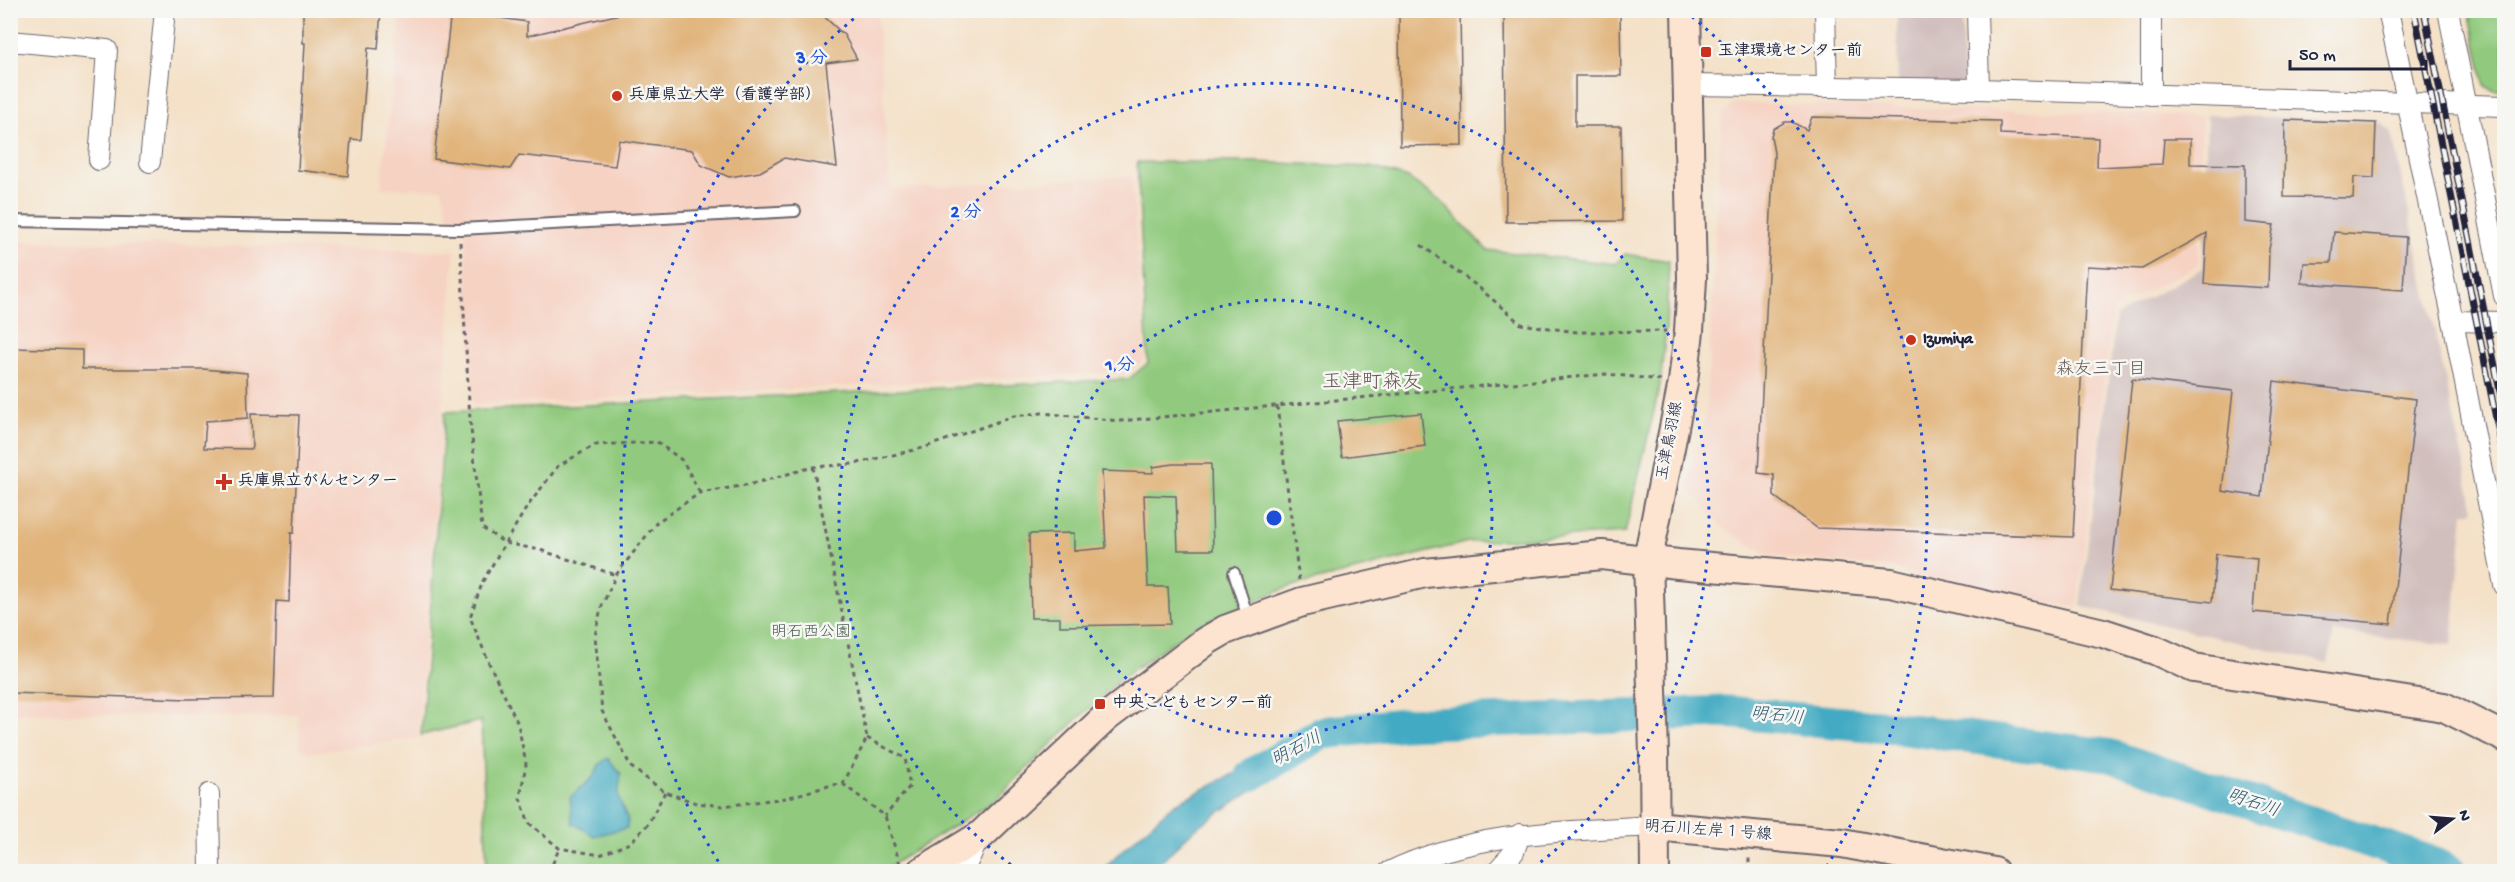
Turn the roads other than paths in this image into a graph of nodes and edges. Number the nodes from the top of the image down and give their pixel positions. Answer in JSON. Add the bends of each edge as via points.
{"nodes":[{"id":1,"x":165,"y":10,"type":"edge"},
{"id":2,"x":1686,"y":10,"type":"edge"},
{"id":3,"x":1825,"y":10,"type":"edge"},
{"id":4,"x":1977,"y":10,"type":"edge"},
{"id":5,"x":2151,"y":10,"type":"edge"},
{"id":6,"x":2388,"y":10,"type":"edge"},
{"id":7,"x":2448,"y":10,"type":"edge"},
{"id":8,"x":10,"y":41,"type":"edge"},
{"id":9,"x":1687,"y":86,"type":"junction"},
{"id":10,"x":1827,"y":87,"type":"junction"},
{"id":11,"x":1978,"y":89,"type":"junction"},
{"id":12,"x":2151,"y":95,"type":"junction"},
{"id":13,"x":2407,"y":103,"type":"junction"},
{"id":14,"x":2466,"y":105,"type":"junction"},
{"id":15,"x":2505,"y":106,"type":"edge"},
{"id":16,"x":99,"y":160,"type":"dead end"},
{"id":17,"x":150,"y":162,"type":"dead end"},
{"id":18,"x":795,"y":211,"type":"dead end"},
{"id":19,"x":10,"y":222,"type":"edge"},
{"id":20,"x":2505,"y":296,"type":"edge"},
{"id":21,"x":2453,"y":321,"type":"junction"},
{"id":22,"x":2505,"y":322,"type":"edge"},
{"id":23,"x":1648,"y":559,"type":"junction"},
{"id":24,"x":1234,"y":573,"type":"dead end"},
{"id":25,"x":2505,"y":585,"type":"edge"},
{"id":26,"x":1249,"y":621,"type":"junction"},
{"id":27,"x":2505,"y":737,"type":"edge"},
{"id":28,"x":209,"y":794,"type":"dead end"},
{"id":29,"x":1654,"y":826,"type":"junction"},
{"id":30,"x":1520,"y":834,"type":"junction"},
{"id":31,"x":980,"y":836,"type":"junction"},
{"id":32,"x":210,"y":872,"type":"edge"},
{"id":33,"x":921,"y":872,"type":"edge"},
{"id":34,"x":963,"y":872,"type":"edge"},
{"id":35,"x":1389,"y":872,"type":"edge"},
{"id":36,"x":1496,"y":872,"type":"edge"},
{"id":37,"x":1655,"y":872,"type":"edge"},
{"id":38,"x":1994,"y":872,"type":"edge"}],
"edges":[{"from":1,"to":17,"type":"street"},
{"from":2,"to":9,"type":"street","name":"玉津鳥羽線"},
{"from":3,"to":10,"type":"street"},
{"from":4,"to":11,"type":"street"},
{"from":5,"to":12,"type":"street"},
{"from":6,"to":13,"type":"street"},
{"from":7,"to":14,"type":"street"},
{"from":8,"to":16,"type":"street","via":[[107,50]]},
{"from":9,"to":10,"type":"street"},
{"from":9,"to":23,"type":"street","name":"玉津鳥羽線","via":[[1692,279],[1689,331],[1683,382]]},
{"from":10,"to":11,"type":"street"},
{"from":11,"to":12,"type":"street"},
{"from":12,"to":13,"type":"street"},
{"from":13,"to":14,"type":"street"},
{"from":13,"to":21,"type":"street"},
{"from":14,"to":15,"type":"street"},
{"from":14,"to":20,"type":"street"},
{"from":18,"to":19,"type":"lane","via":[[459,229]]},
{"from":21,"to":22,"type":"street"},
{"from":21,"to":25,"type":"street"},
{"from":23,"to":26,"type":"street","via":[[1602,555],[1425,573],[1302,602]]},
{"from":23,"to":27,"type":"street","via":[[1892,583],[2103,633],[2194,668],[2444,706]]},
{"from":23,"to":29,"type":"street","name":"玉津鳥羽線"},
{"from":24,"to":26,"type":"lane"},
{"from":26,"to":31,"type":"street","via":[[1206,641],[1105,718]]},
{"from":28,"to":32,"type":"street"},
{"from":29,"to":30,"type":"street","name":"明石川左岸１号線"},
{"from":29,"to":37,"type":"street","name":"玉津鳥羽線"},
{"from":29,"to":38,"type":"street","name":"明石川左岸１号線","via":[[1842,843]]},
{"from":30,"to":35,"type":"street","name":"明石川左岸１号線","via":[[1415,859]]},
{"from":30,"to":36,"type":"street","via":[[1514,852]]},
{"from":31,"to":33,"type":"street"},
{"from":31,"to":34,"type":"street"}]}
